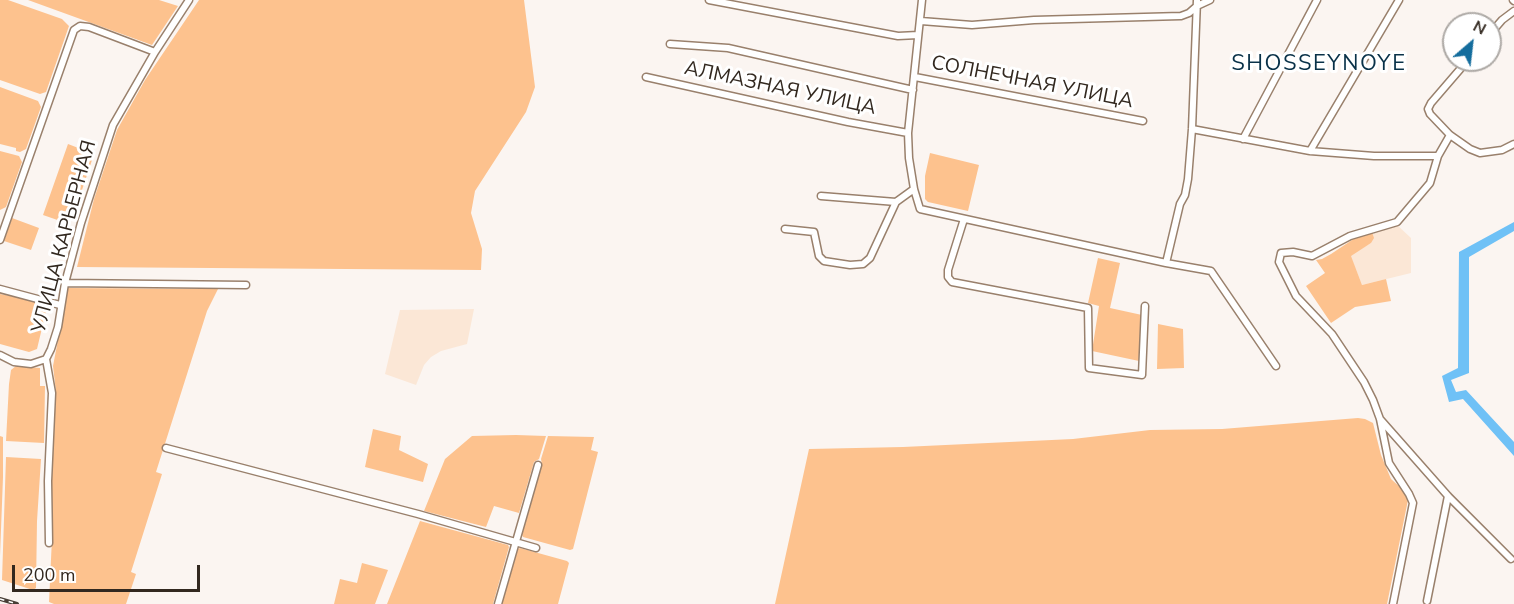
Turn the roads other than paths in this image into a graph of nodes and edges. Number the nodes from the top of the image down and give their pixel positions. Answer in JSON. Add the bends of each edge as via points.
{"nodes":[{"id":1,"x":189,"y":0,"type":"edge"},
{"id":2,"x":709,"y":0,"type":"edge"},
{"id":3,"x":922,"y":0,"type":"edge"},
{"id":4,"x":1210,"y":0,"type":"edge"},
{"id":5,"x":1317,"y":0,"type":"edge"},
{"id":6,"x":1399,"y":0,"type":"edge"},
{"id":7,"x":1197,"y":3,"type":"edge"},
{"id":8,"x":921,"y":21,"type":"junction"},
{"id":9,"x":918,"y":35,"type":"junction"},
{"id":10,"x":670,"y":44,"type":"dead end"},
{"id":11,"x":154,"y":52,"type":"junction"},
{"id":12,"x":1458,"y":72,"type":"edge"},
{"id":13,"x":646,"y":77,"type":"dead end"},
{"id":14,"x":915,"y":77,"type":"junction"},
{"id":15,"x":912,"y":90,"type":"junction"},
{"id":16,"x":1143,"y":121,"type":"dead end"},
{"id":17,"x":1192,"y":129,"type":"junction"},
{"id":18,"x":908,"y":133,"type":"junction"},
{"id":19,"x":1450,"y":135,"type":"junction"},
{"id":20,"x":1243,"y":139,"type":"junction"},
{"id":21,"x":1514,"y":144,"type":"edge"},
{"id":22,"x":1311,"y":151,"type":"junction"},
{"id":23,"x":1438,"y":156,"type":"junction"},
{"id":24,"x":914,"y":189,"type":"junction"},
{"id":25,"x":821,"y":196,"type":"dead end"},
{"id":26,"x":896,"y":202,"type":"junction"},
{"id":27,"x":964,"y":219,"type":"junction"},
{"id":28,"x":786,"y":229,"type":"dead end"},
{"id":29,"x":0,"y":240,"type":"edge"},
{"id":30,"x":1166,"y":263,"type":"junction"},
{"id":31,"x":65,"y":283,"type":"junction"},
{"id":32,"x":246,"y":285,"type":"dead end"},
{"id":33,"x":0,"y":289,"type":"edge"},
{"id":34,"x":60,"y":305,"type":"junction"},
{"id":35,"x":1145,"y":306,"type":"dead end"},
{"id":36,"x":0,"y":355,"type":"edge"},
{"id":37,"x":46,"y":358,"type":"junction"},
{"id":38,"x":1276,"y":366,"type":"dead end"},
{"id":39,"x":1380,"y":419,"type":"junction"},
{"id":40,"x":166,"y":448,"type":"dead end"},
{"id":41,"x":538,"y":465,"type":"dead end"},
{"id":42,"x":1448,"y":496,"type":"junction"},
{"id":43,"x":49,"y":543,"type":"dead end"},
{"id":44,"x":515,"y":543,"type":"junction"},
{"id":45,"x":536,"y":548,"type":"dead end"},
{"id":46,"x":1511,"y":559,"type":"dead end"},
{"id":47,"x":1427,"y":601,"type":"dead end"},
{"id":48,"x":498,"y":604,"type":"edge"},
{"id":49,"x":1393,"y":604,"type":"edge"}],
"edges":[{"from":1,"to":11,"type":"street","name":"УЛИЦА КАРЬЕРНАЯ"},
{"from":2,"to":9,"type":"street","via":[[898,36]]},
{"from":3,"to":8,"type":"street"},
{"from":4,"to":7,"type":"street"},
{"from":5,"to":20,"type":"street"},
{"from":6,"to":22,"type":"street"},
{"from":7,"to":8,"type":"street","via":[[1189,14],[1181,16],[972,25]]},
{"from":7,"to":17,"type":"street"},
{"from":8,"to":9,"type":"street"},
{"from":9,"to":14,"type":"street"},
{"from":10,"to":15,"type":"street","via":[[728,48]]},
{"from":11,"to":29,"type":"street","via":[[89,27],[74,30]]},
{"from":11,"to":31,"type":"street","name":"УЛИЦА КАРЬЕРНАЯ","via":[[113,125]]},
{"from":12,"to":19,"type":"street","via":[[1428,109]]},
{"from":13,"to":18,"type":"street","name":"АЛМАЗНАЯ УЛИЦА"},
{"from":14,"to":15,"type":"street"},
{"from":14,"to":16,"type":"street","name":"СОЛНЕЧНАЯ УЛИЦА"},
{"from":15,"to":18,"type":"street"},
{"from":17,"to":20,"type":"street"},
{"from":17,"to":30,"type":"street","via":[[1185,195]]},
{"from":18,"to":24,"type":"street"},
{"from":19,"to":21,"type":"street","via":[[1480,153]]},
{"from":19,"to":23,"type":"street"},
{"from":20,"to":22,"type":"street"},
{"from":22,"to":23,"type":"street"},
{"from":23,"to":39,"type":"street","via":[[1430,183],[1397,222],[1350,236],[1312,256],[1281,253],[1279,262],[1296,296],[1332,334],[1364,382]]},
{"from":24,"to":26,"type":"street"},
{"from":24,"to":27,"type":"street","via":[[920,209]]},
{"from":25,"to":26,"type":"street"},
{"from":26,"to":28,"type":"street","via":[[870,258],[863,264],[824,261],[819,256],[814,232]]},
{"from":27,"to":30,"type":"street"},
{"from":27,"to":35,"type":"street","via":[[948,270],[952,282],[1088,308],[1089,368],[1142,375]]},
{"from":30,"to":38,"type":"street","via":[[1211,272]]},
{"from":31,"to":32,"type":"street"},
{"from":31,"to":34,"type":"street","name":"УЛИЦА КАРЬЕРНАЯ"},
{"from":33,"to":34,"type":"street"},
{"from":34,"to":37,"type":"street","name":"УЛИЦА КАРЬЕРНАЯ","via":[[58,327]]},
{"from":36,"to":37,"type":"street","via":[[31,364]]},
{"from":37,"to":43,"type":"street","via":[[52,393]]},
{"from":39,"to":42,"type":"street"},
{"from":39,"to":49,"type":"street","via":[[1389,464],[1413,503]]},
{"from":40,"to":44,"type":"street"},
{"from":41,"to":44,"type":"street"},
{"from":42,"to":46,"type":"street"},
{"from":42,"to":47,"type":"street"},
{"from":44,"to":45,"type":"street"},
{"from":44,"to":48,"type":"street"}]}
